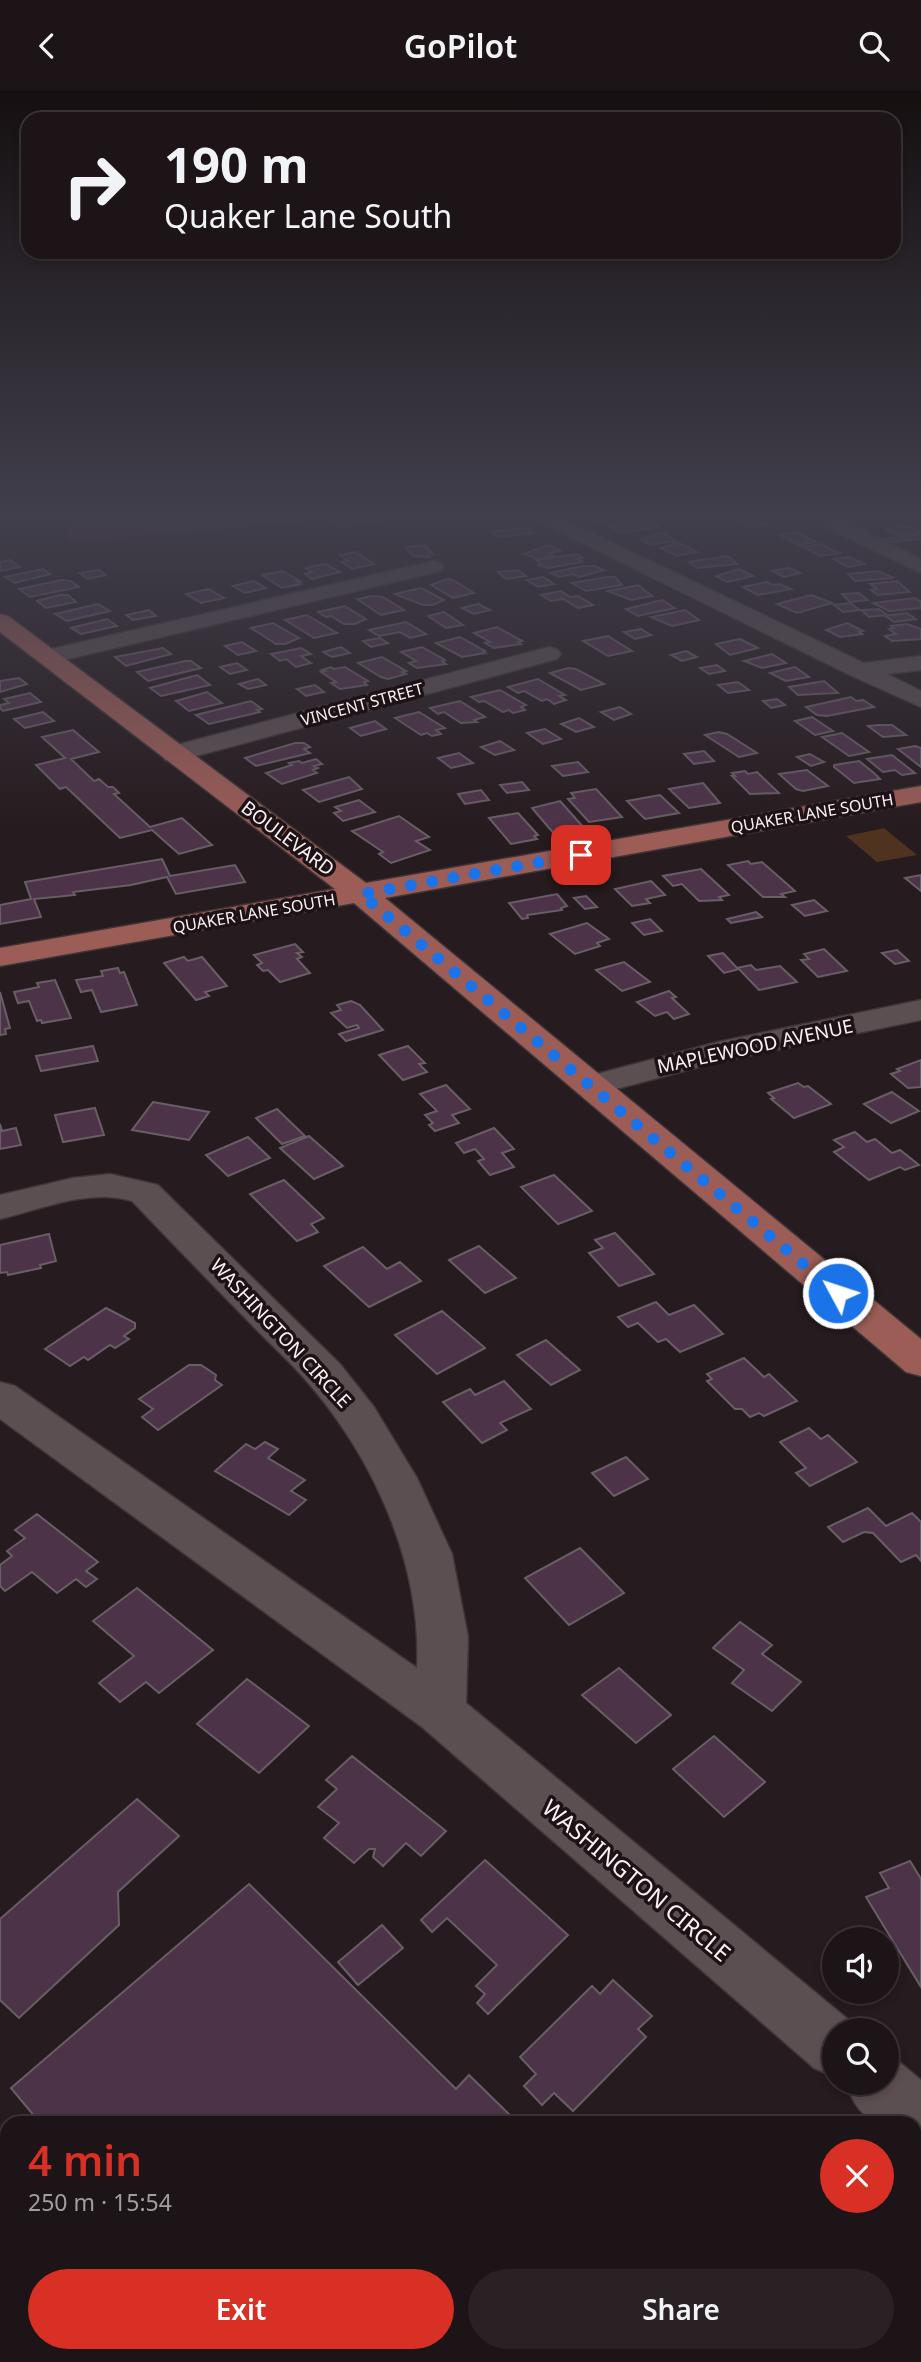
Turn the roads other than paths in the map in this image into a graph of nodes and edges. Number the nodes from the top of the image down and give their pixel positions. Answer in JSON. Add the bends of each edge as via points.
{"nodes":[{"id":1,"x":1,"y":622,"type":"edge"},
{"id":2,"x":198,"y":622,"type":"edge"},
{"id":3,"x":759,"y":622,"type":"edge"},
{"id":4,"x":549,"y":654,"type":"dead end"},
{"id":5,"x":47,"y":657,"type":"junction"},
{"id":6,"x":921,"y":663,"type":"edge"},
{"id":7,"x":860,"y":671,"type":"junction"},
{"id":8,"x":921,"y":700,"type":"edge"},
{"id":9,"x":174,"y":754,"type":"junction"},
{"id":10,"x":921,"y":794,"type":"edge"},
{"id":11,"x":361,"y":894,"type":"junction"},
{"id":12,"x":0,"y":957,"type":"edge"},
{"id":13,"x":921,"y":1010,"type":"edge"},
{"id":14,"x":590,"y":1086,"type":"junction"},
{"id":15,"x":0,"y":1207,"type":"edge"},
{"id":16,"x":921,"y":1362,"type":"edge"},
{"id":17,"x":0,"y":1397,"type":"edge"},
{"id":18,"x":440,"y":1712,"type":"junction"},
{"id":19,"x":822,"y":2036,"type":"edge"},
{"id":20,"x":891,"y":2095,"type":"edge"},
{"id":21,"x":916,"y":2116,"type":"edge"}],
"edges":[{"from":1,"to":5,"type":"main road","name":"BOULEVARD"},
{"from":2,"to":5,"type":"street"},
{"from":3,"to":7,"type":"street"},
{"from":4,"to":9,"type":"street","name":"VINCENT STREET"},
{"from":5,"to":9,"type":"main road","name":"BOULEVARD"},
{"from":6,"to":7,"type":"street"},
{"from":7,"to":8,"type":"street"},
{"from":9,"to":11,"type":"main road","name":"BOULEVARD"},
{"from":10,"to":11,"type":"main road","name":"QUAKER LANE SOUTH"},
{"from":11,"to":12,"type":"main road","name":"QUAKER LANE SOUTH"},
{"from":11,"to":14,"type":"main road","name":"BOULEVARD"},
{"from":13,"to":14,"type":"street","name":"MAPLEWOOD AVENUE","via":[[718,1052]]},
{"from":14,"to":16,"type":"main road","name":"BOULEVARD"},
{"from":15,"to":18,"type":"street","name":"WASHINGTON CIRCLE","via":[[99,1185],[131,1187],[145,1193],[325,1374],[359,1418],[394,1478],[428,1554],[443,1637]]},
{"from":17,"to":18,"type":"street","name":"WASHINGTON CIRCLE"},
{"from":18,"to":19,"type":"street","name":"WASHINGTON CIRCLE"},
{"from":20,"to":21,"type":"street"}]}
